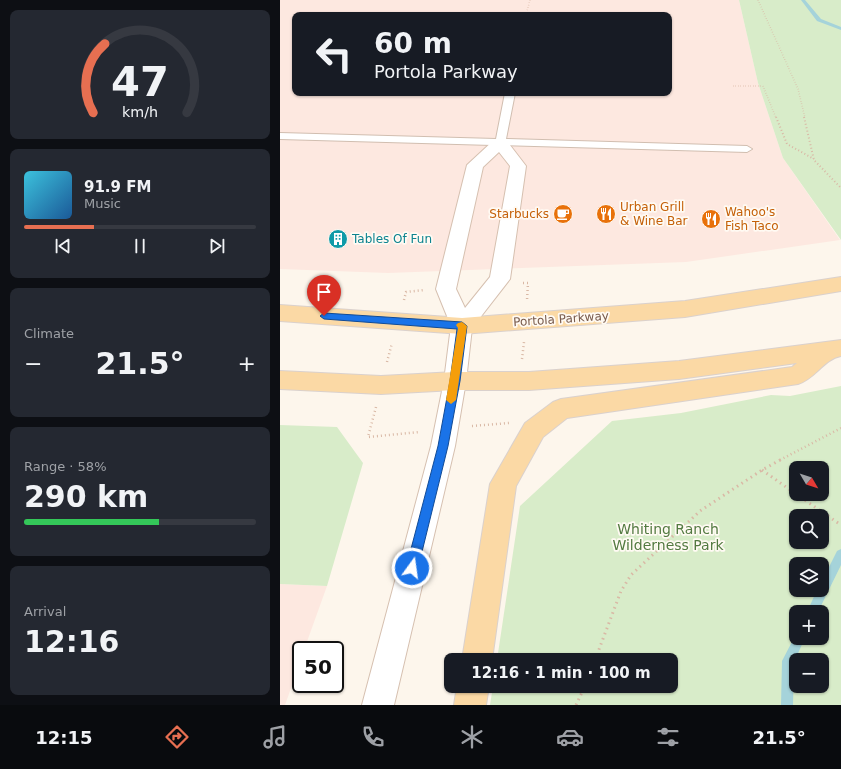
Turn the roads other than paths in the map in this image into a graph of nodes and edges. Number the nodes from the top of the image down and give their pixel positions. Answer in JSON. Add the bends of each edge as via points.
{"nodes":[{"id":1,"x":509,"y":96,"type":"edge"},
{"id":2,"x":280,"y":136,"type":"edge"},
{"id":3,"x":500,"y":143,"type":"junction"},
{"id":4,"x":747,"y":150,"type":"dead end"},
{"id":5,"x":841,"y":284,"type":"edge"},
{"id":6,"x":280,"y":313,"type":"edge"},
{"id":7,"x":462,"y":326,"type":"junction"},
{"id":8,"x":833,"y":350,"type":"edge"},
{"id":9,"x":280,"y":380,"type":"edge"},
{"id":10,"x":455,"y":381,"type":"junction"},
{"id":11,"x":478,"y":653,"type":"edge"},
{"id":12,"x":472,"y":693,"type":"edge"},
{"id":13,"x":378,"y":705,"type":"edge"},
{"id":14,"x":470,"y":705,"type":"edge"}],
"edges":[{"from":1,"to":3,"type":"lane"},
{"from":2,"to":3,"type":"lane"},
{"from":3,"to":4,"type":"lane"},
{"from":3,"to":7,"type":"street","via":[[475,165],[446,289]]},
{"from":3,"to":7,"type":"street","via":[[518,166],[500,279]]},
{"from":5,"to":7,"type":"main road","name":"Portola Parkway","via":[[685,309]]},
{"from":6,"to":7,"type":"main road","name":"Portola Parkway"},
{"from":7,"to":10,"type":"street"},
{"from":8,"to":10,"type":"main road","via":[[679,370],[529,381]]},
{"from":8,"to":11,"type":"main road","via":[[798,375],[561,409],[534,430],[503,484]]},
{"from":9,"to":10,"type":"main road","via":[[381,385]]},
{"from":10,"to":13,"type":"street","via":[[443,446]]},
{"from":12,"to":14,"type":"main road"}]}
